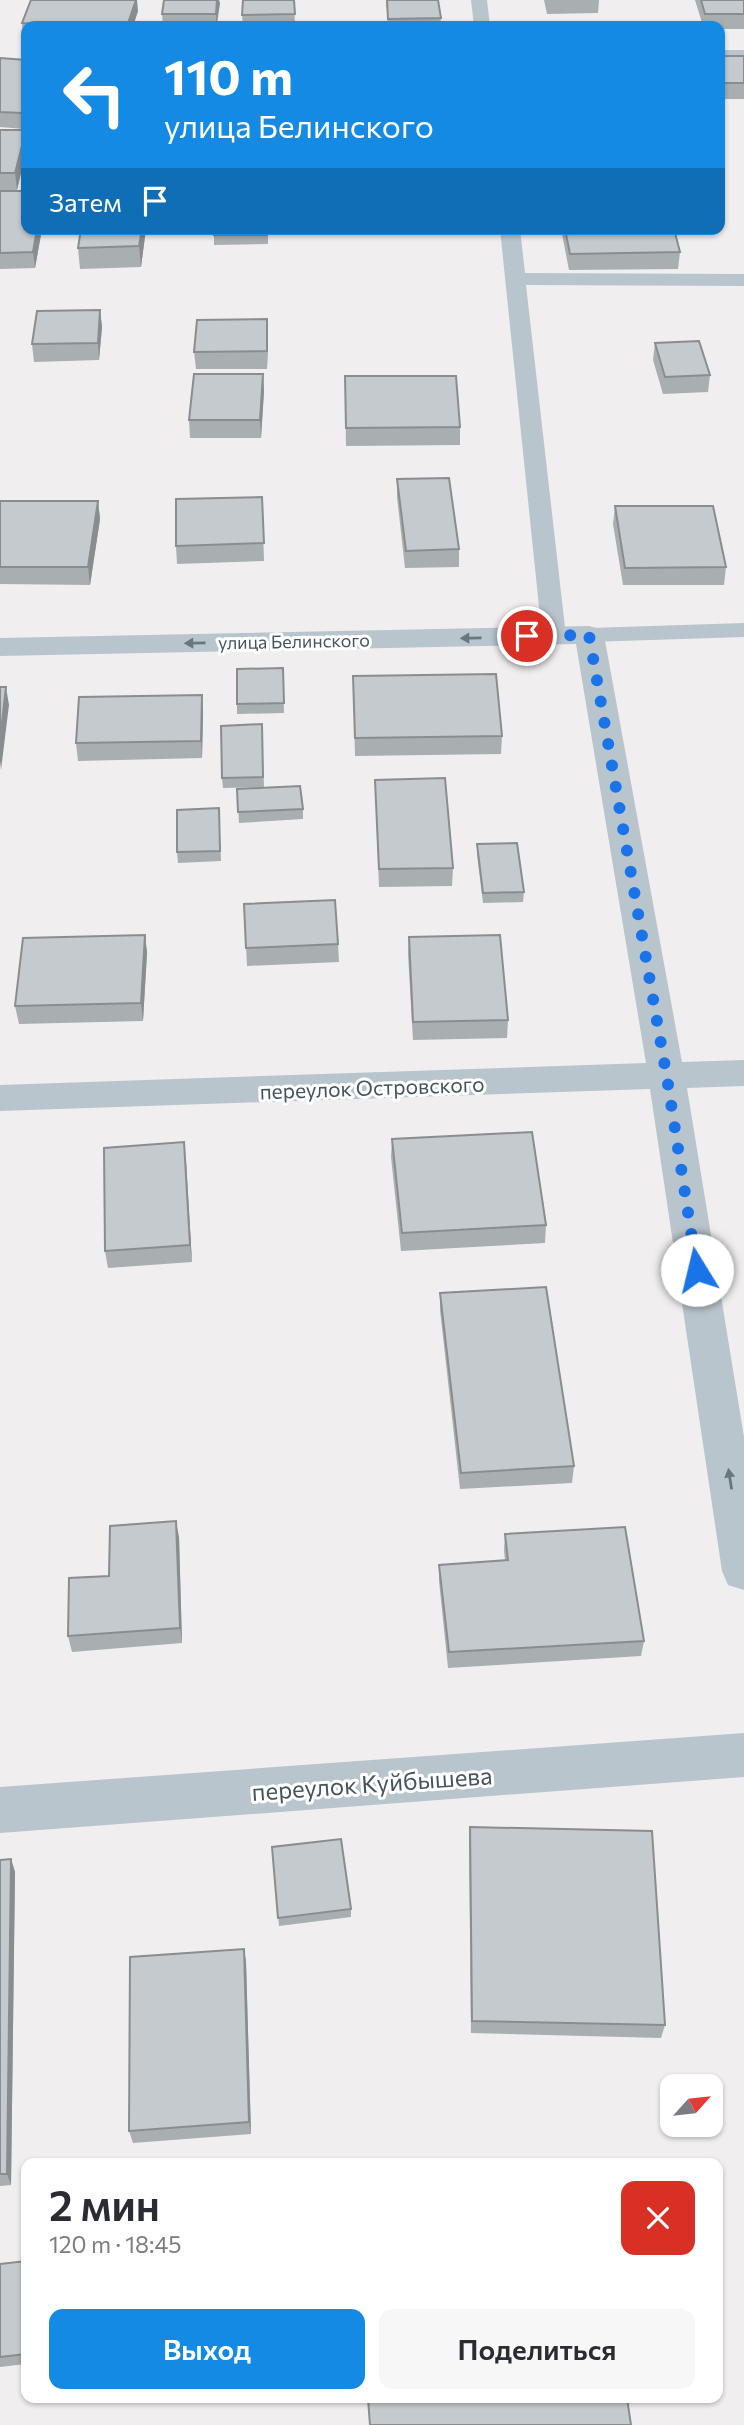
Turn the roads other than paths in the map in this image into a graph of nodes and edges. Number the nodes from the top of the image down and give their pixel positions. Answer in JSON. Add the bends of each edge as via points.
{"nodes":[{"id":1,"x":480,"y":0,"type":"edge"},
{"id":2,"x":482,"y":21,"type":"edge"},
{"id":3,"x":725,"y":55,"type":"edge"},
{"id":4,"x":744,"y":55,"type":"edge"},
{"id":5,"x":511,"y":235,"type":"edge"},
{"id":6,"x":517,"y":279,"type":"junction"},
{"id":7,"x":744,"y":280,"type":"edge"},
{"id":8,"x":744,"y":630,"type":"edge"},
{"id":9,"x":589,"y":635,"type":"junction"},
{"id":10,"x":554,"y":636,"type":"junction"},
{"id":11,"x":0,"y":647,"type":"edge"},
{"id":12,"x":744,"y":1073,"type":"edge"},
{"id":13,"x":667,"y":1078,"type":"junction"},
{"id":14,"x":0,"y":1098,"type":"edge"},
{"id":15,"x":744,"y":1571,"type":"edge"},
{"id":16,"x":744,"y":1755,"type":"edge"},
{"id":17,"x":0,"y":1810,"type":"edge"}],
"edges":[{"from":1,"to":2,"type":"lane"},
{"from":3,"to":4,"type":"lane"},
{"from":5,"to":6,"type":"lane"},
{"from":6,"to":7,"type":"lane"},
{"from":6,"to":10,"type":"lane"},
{"from":8,"to":9,"type":"lane"},
{"from":9,"to":10,"type":"street","name":"улица Белинского"},
{"from":9,"to":13,"type":"street"},
{"from":10,"to":11,"type":"street","name":"улица Белинского","one_way":true},
{"from":12,"to":13,"type":"street","name":"переулок Островского"},
{"from":13,"to":14,"type":"street","name":"переулок Островского"},
{"from":15,"to":13,"type":"street","one_way":true},
{"from":16,"to":17,"type":"street","name":"переулок Куйбышева"}]}
